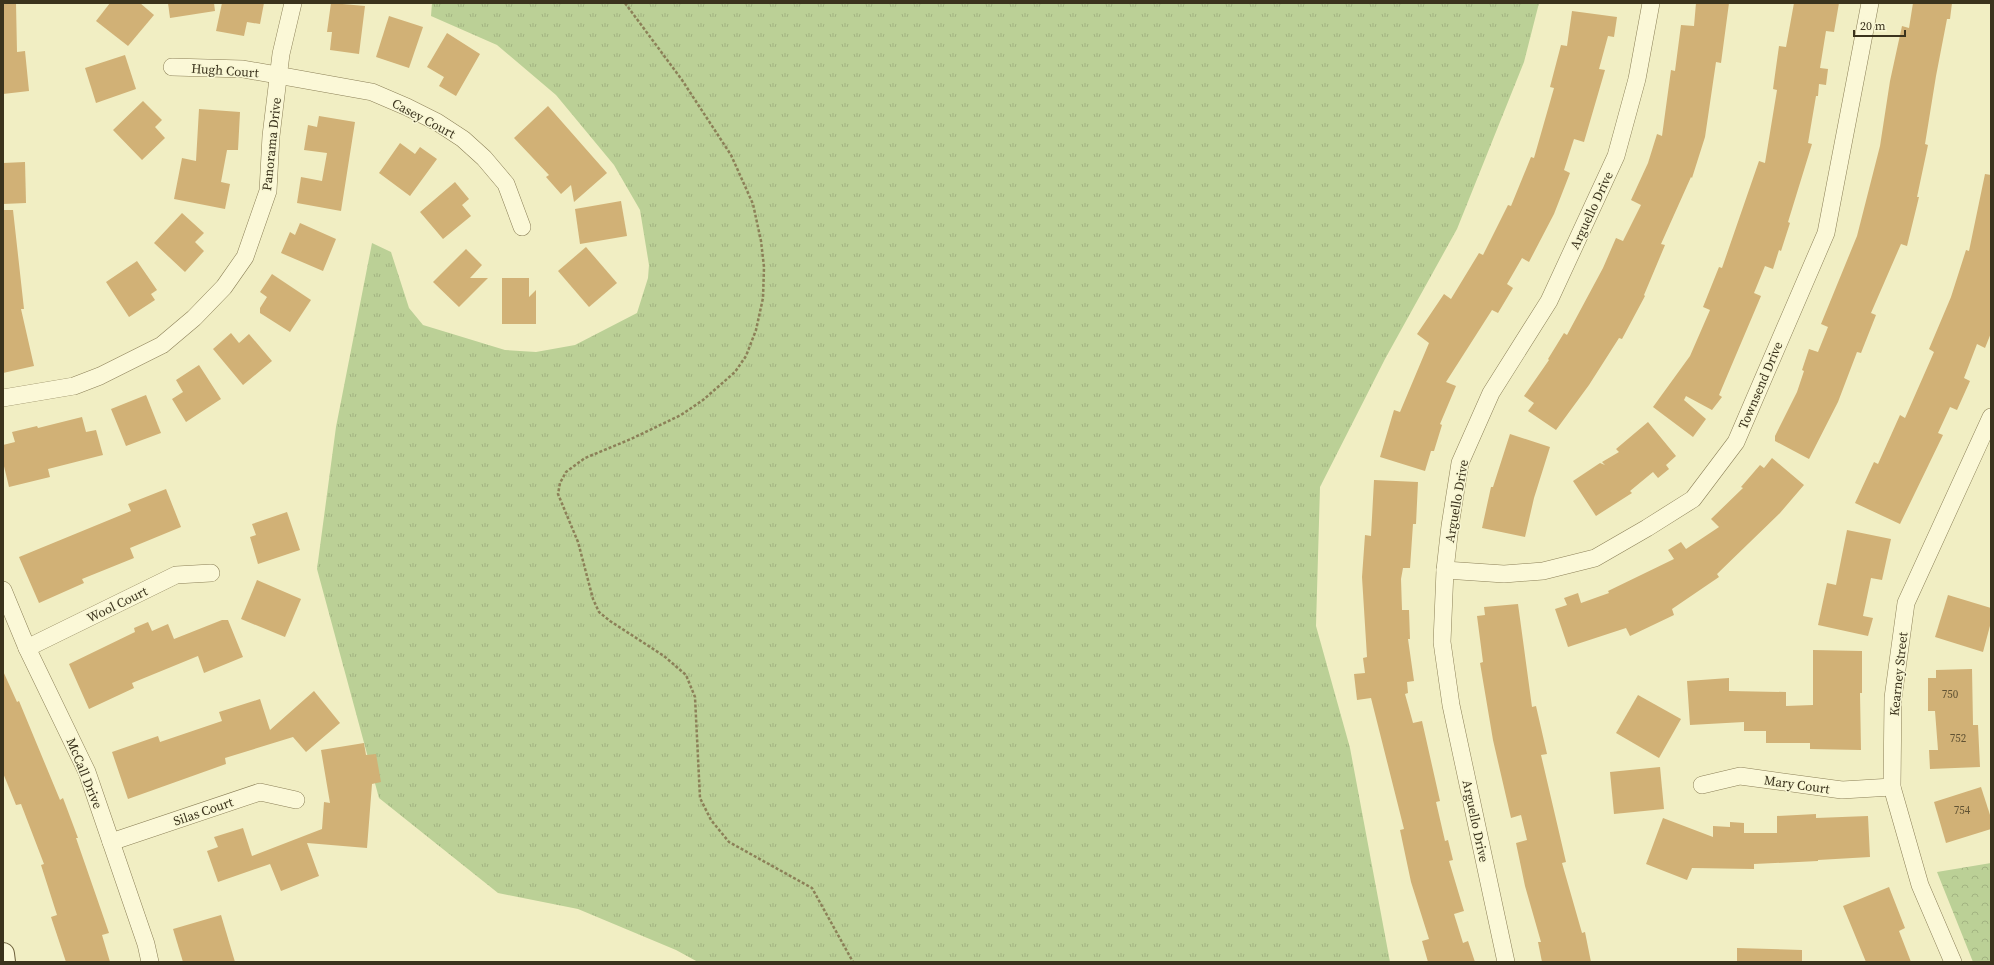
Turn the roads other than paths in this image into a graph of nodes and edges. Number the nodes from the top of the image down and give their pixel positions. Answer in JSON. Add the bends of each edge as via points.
{"nodes":[{"id":1,"x":294,"y":3,"type":"edge"},
{"id":2,"x":1651,"y":3,"type":"edge"},
{"id":3,"x":1870,"y":3,"type":"edge"},
{"id":4,"x":172,"y":67,"type":"dead end"},
{"id":5,"x":278,"y":75,"type":"junction"},
{"id":6,"x":522,"y":227,"type":"dead end"},
{"id":7,"x":3,"y":398,"type":"edge"},
{"id":8,"x":1991,"y":417,"type":"edge"},
{"id":9,"x":1445,"y":570,"type":"junction"},
{"id":10,"x":211,"y":573,"type":"dead end"},
{"id":11,"x":3,"y":590,"type":"edge"},
{"id":12,"x":27,"y":648,"type":"junction"},
{"id":13,"x":1702,"y":785,"type":"dead end"},
{"id":14,"x":1892,"y":788,"type":"junction"},
{"id":15,"x":296,"y":800,"type":"dead end"},
{"id":16,"x":111,"y":842,"type":"junction"},
{"id":17,"x":3,"y":954,"type":"edge"},
{"id":18,"x":4,"y":962,"type":"edge"},
{"id":19,"x":150,"y":962,"type":"edge"},
{"id":20,"x":1506,"y":962,"type":"edge"},
{"id":21,"x":1953,"y":962,"type":"edge"}],
"edges":[{"from":1,"to":5,"type":"street","name":"Panorama Drive"},
{"from":2,"to":9,"type":"street","name":"Arguello Drive","via":[[1637,79],[1616,156],[1549,300],[1491,393],[1460,463]]},
{"from":3,"to":9,"type":"street","name":"Townsend Drive","via":[[1826,233],[1736,442],[1693,499],[1594,558],[1543,571],[1504,574]]},
{"from":4,"to":5,"type":"street","name":"Hugh Court","via":[[243,69]]},
{"from":5,"to":6,"type":"street","name":"Casey Court","via":[[372,92],[437,122],[464,139],[506,184]]},
{"from":5,"to":7,"type":"street","name":"Panorama Drive","via":[[268,190],[244,257],[224,287],[194,318],[162,345],[74,386]]},
{"from":8,"to":14,"type":"street","name":"Kearney Street","via":[[1906,603],[1893,698]]},
{"from":9,"to":20,"type":"street","name":"Arguello Drive","via":[[1442,642],[1451,705]]},
{"from":10,"to":12,"type":"street","name":"Wool Court","via":[[176,575]]},
{"from":11,"to":12,"type":"street","name":"McCall Drive"},
{"from":12,"to":16,"type":"street","name":"McCall Drive","via":[[87,772]]},
{"from":13,"to":14,"type":"street","name":"Mary Court","via":[[1740,776],[1842,790]]},
{"from":14,"to":21,"type":"street","name":"Kearney Street","via":[[1920,885]]},
{"from":15,"to":16,"type":"street","name":"Silas Court","via":[[260,792]]},
{"from":16,"to":19,"type":"street","name":"McCall Drive"},
{"from":17,"to":18,"type":"main road"}]}
